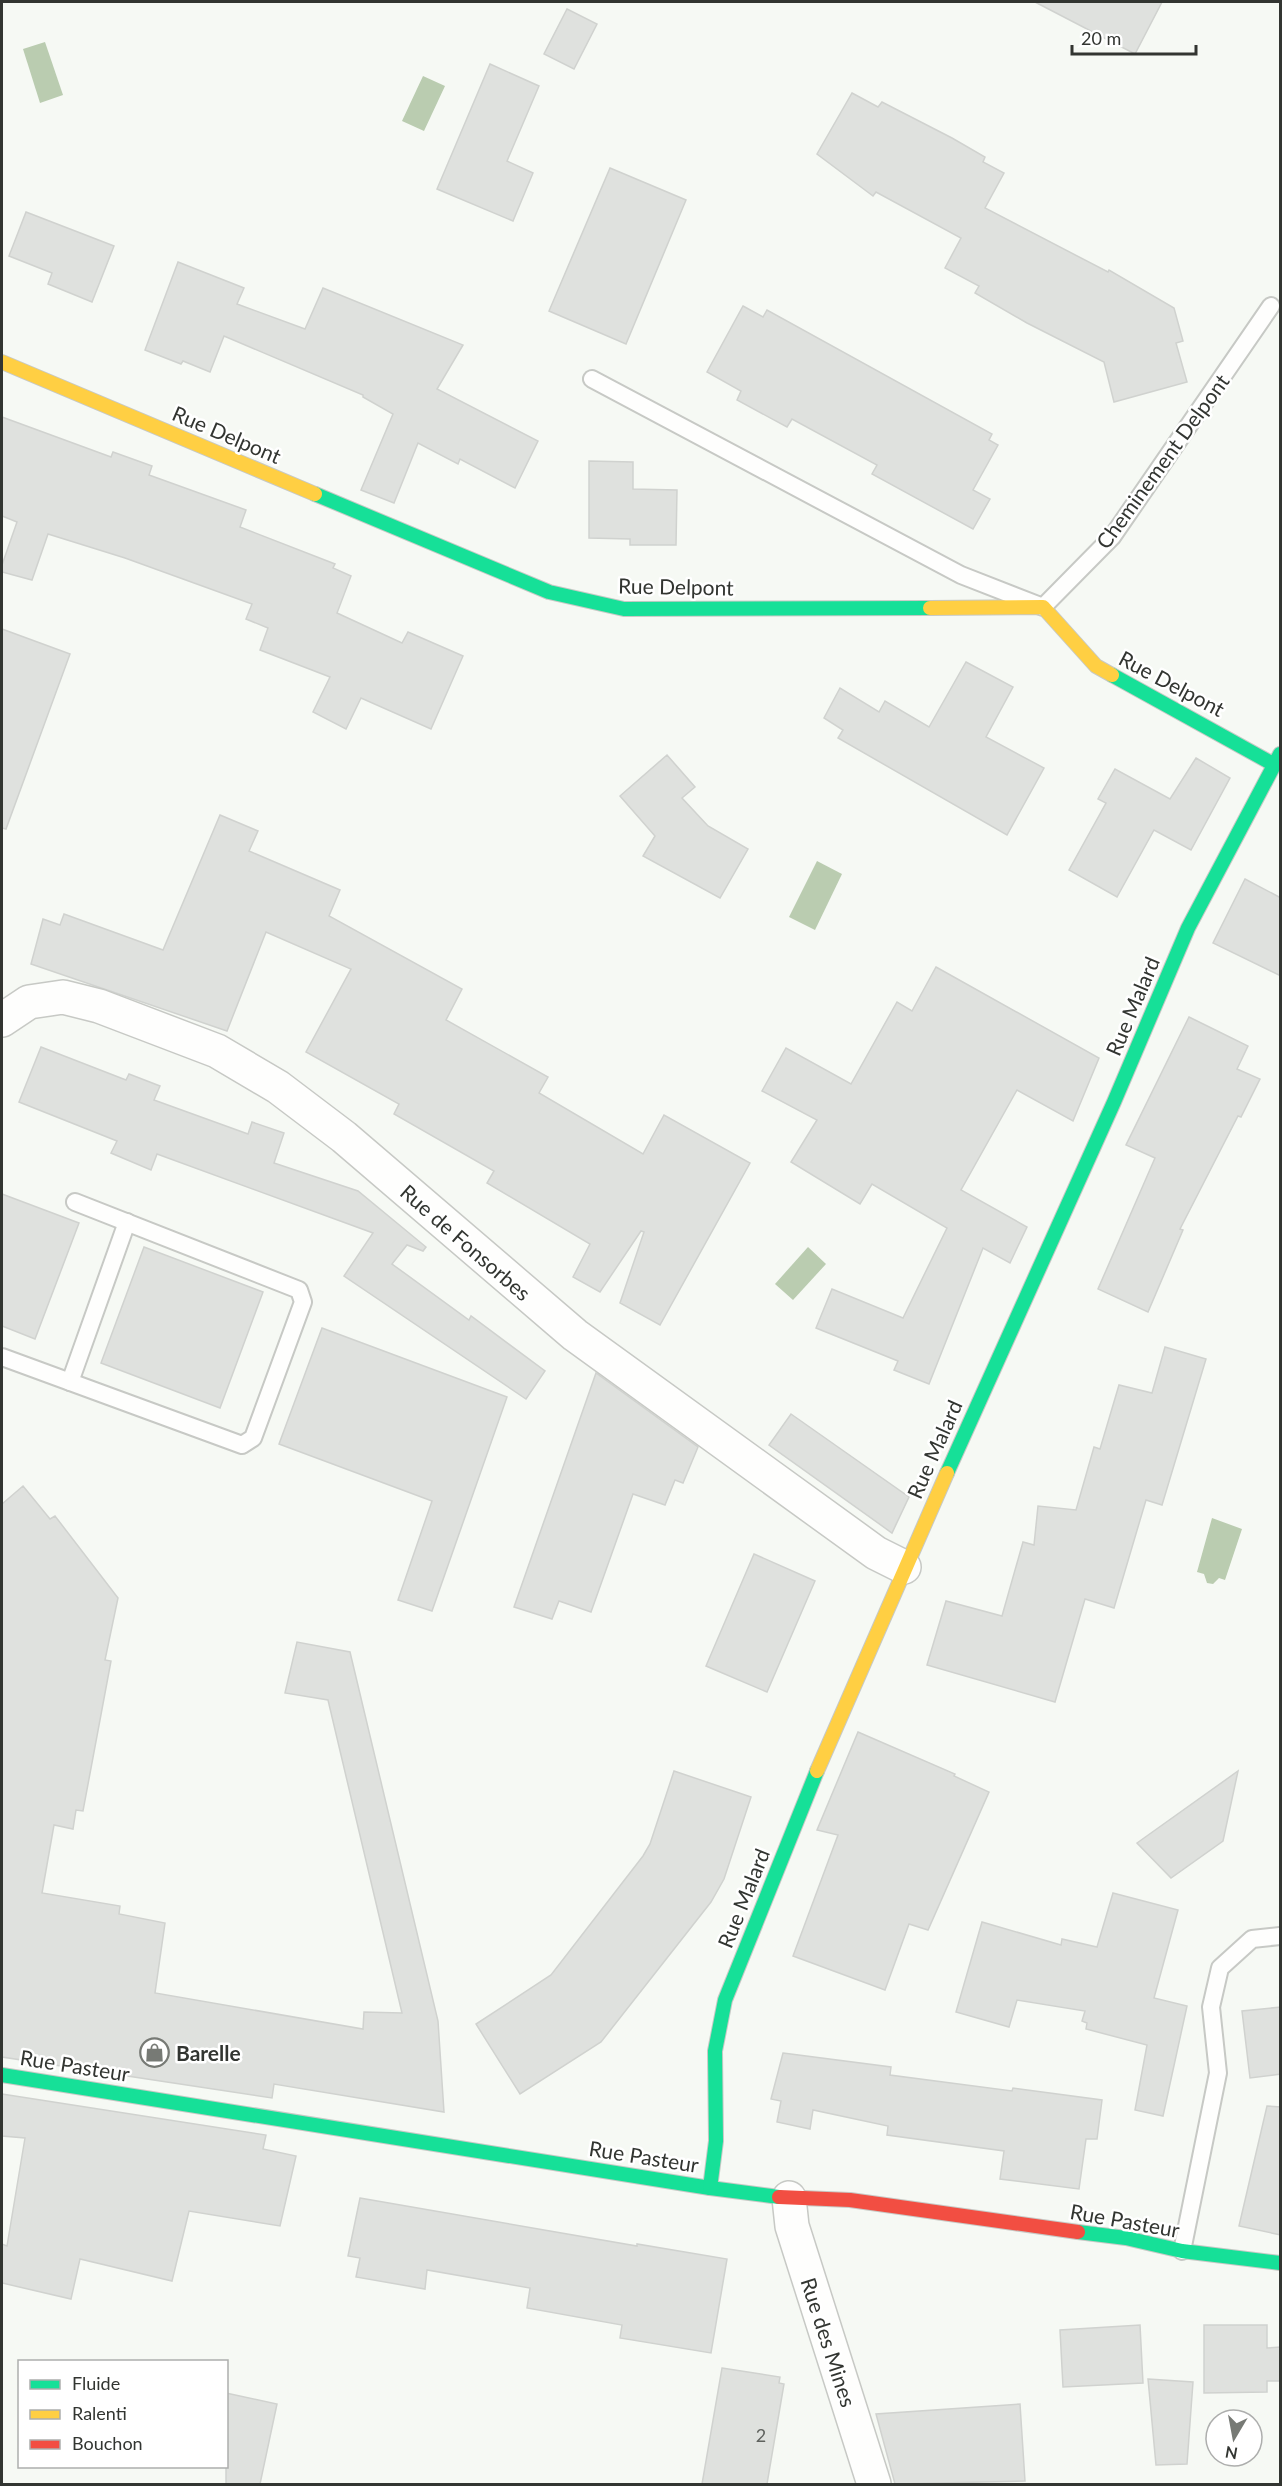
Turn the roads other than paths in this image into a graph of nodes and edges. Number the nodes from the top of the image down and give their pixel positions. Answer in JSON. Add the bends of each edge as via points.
{"nodes":[{"id":1,"x":1271,"y":306,"type":"dead end"},
{"id":2,"x":2,"y":362,"type":"edge"},
{"id":3,"x":592,"y":379,"type":"dead end"},
{"id":4,"x":1043,"y":607,"type":"junction"},
{"id":5,"x":1277,"y":759,"type":"edge"},
{"id":6,"x":2,"y":1020,"type":"edge"},
{"id":7,"x":75,"y":1202,"type":"dead end"},
{"id":8,"x":127,"y":1222,"type":"junction"},
{"id":9,"x":2,"y":1357,"type":"edge"},
{"id":10,"x":69,"y":1382,"type":"junction"},
{"id":11,"x":903,"y":1567,"type":"junction"},
{"id":12,"x":1281,"y":1936,"type":"edge"},
{"id":13,"x":2,"y":2075,"type":"edge"},
{"id":14,"x":710,"y":2188,"type":"junction"},
{"id":15,"x":789,"y":2198,"type":"junction"},
{"id":16,"x":1182,"y":2251,"type":"junction"},
{"id":17,"x":1281,"y":2263,"type":"edge"},
{"id":18,"x":874,"y":2484,"type":"edge"}],
"edges":[{"from":1,"to":4,"type":"lane","name":"Cheminement Delpont","via":[[1112,537]]},
{"from":2,"to":4,"type":"street","name":"Rue Delpont","via":[[549,592],[624,609]]},
{"from":3,"to":4,"type":"lane","via":[[961,575]]},
{"from":4,"to":5,"type":"street","name":"Rue Delpont","via":[[1096,666]]},
{"from":5,"to":11,"type":"street","name":"Rue Malard","via":[[1188,928],[1114,1102]]},
{"from":6,"to":11,"type":"street","name":"Rue de Fonsorbes","via":[[29,1002],[63,998],[99,1006],[217,1051],[278,1087],[344,1137],[575,1335],[876,1553]]},
{"from":7,"to":8,"type":"lane"},
{"from":8,"to":10,"type":"lane"},
{"from":8,"to":10,"type":"lane","via":[[299,1290],[303,1302],[253,1438],[242,1445]]},
{"from":9,"to":10,"type":"lane"},
{"from":11,"to":14,"type":"street","name":"Rue Malard","via":[[725,2000],[714,2051],[716,2141]]},
{"from":12,"to":16,"type":"lane","via":[[1252,1939],[1220,1968],[1211,2007],[1218,2073]]},
{"from":13,"to":14,"type":"street","name":"Rue Pasteur"},
{"from":14,"to":15,"type":"street","name":"Rue Pasteur"},
{"from":15,"to":16,"type":"street","name":"Rue Pasteur","via":[[850,2200],[1126,2238]]},
{"from":15,"to":18,"type":"street","name":"Rue des Mines","via":[[792,2226]]},
{"from":16,"to":17,"type":"street","name":"Rue Pasteur"}]}
